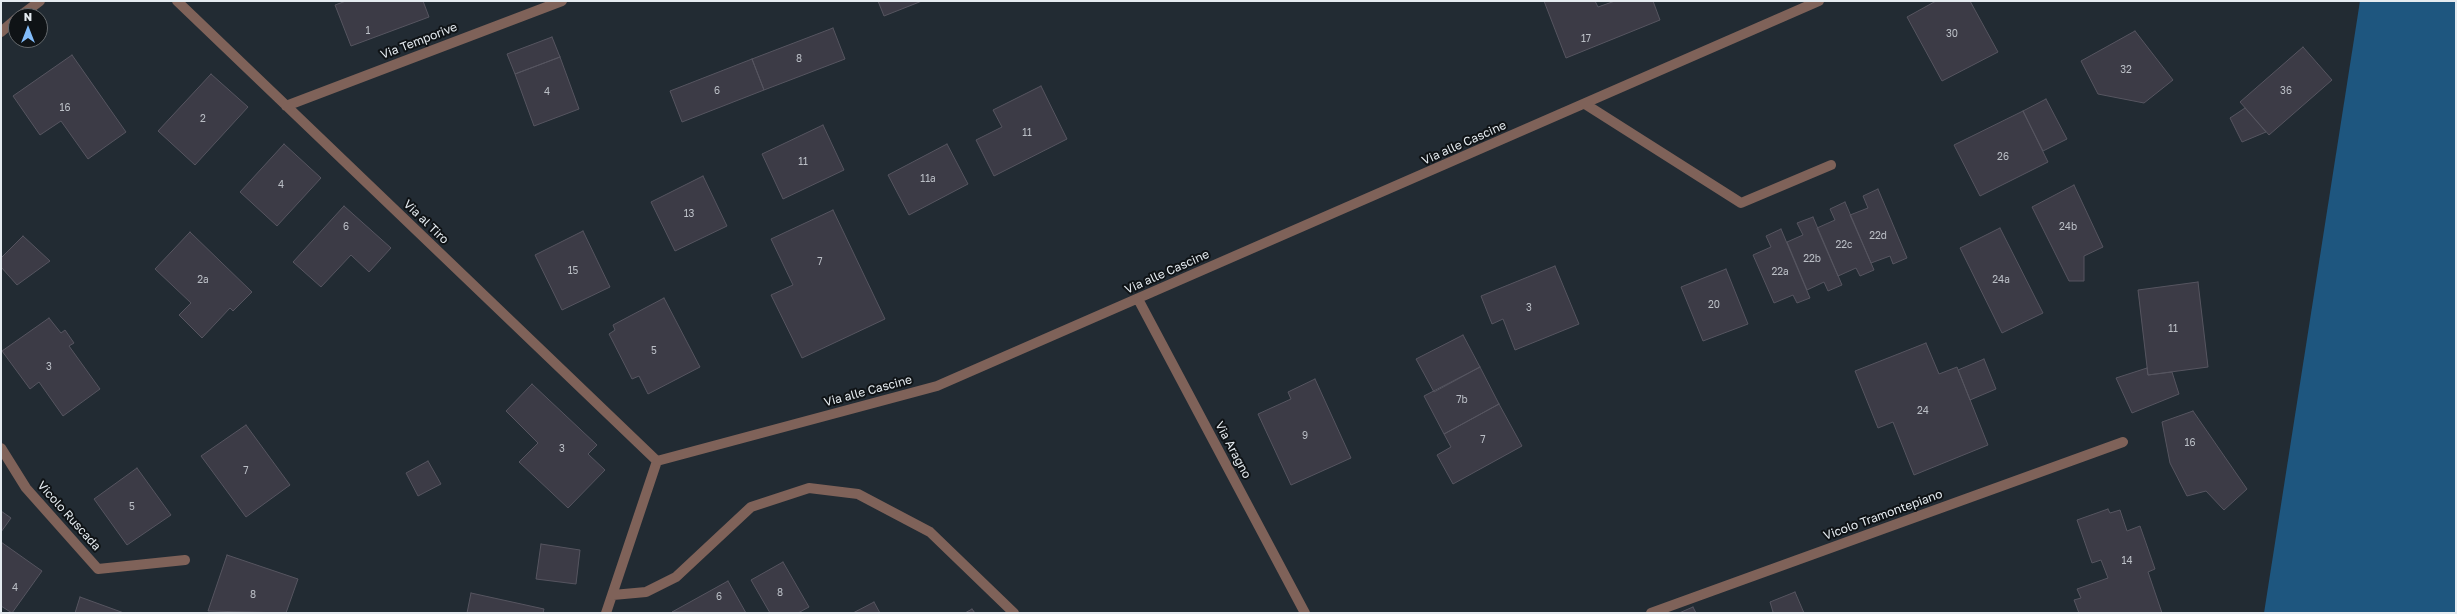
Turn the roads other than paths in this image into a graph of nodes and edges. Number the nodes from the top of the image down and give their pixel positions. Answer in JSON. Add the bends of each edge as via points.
{"nodes":[{"id":1,"x":177,"y":1,"type":"edge"},
{"id":2,"x":562,"y":1,"type":"edge"},
{"id":3,"x":1819,"y":1,"type":"edge"},
{"id":4,"x":1585,"y":104,"type":"junction"},
{"id":5,"x":286,"y":106,"type":"junction"},
{"id":6,"x":1831,"y":165,"type":"dead end"},
{"id":7,"x":1138,"y":299,"type":"junction"},
{"id":8,"x":2123,"y":442,"type":"dead end"},
{"id":9,"x":1,"y":448,"type":"edge"},
{"id":10,"x":657,"y":461,"type":"junction"},
{"id":11,"x":184,"y":560,"type":"dead end"},
{"id":12,"x":612,"y":595,"type":"junction"},
{"id":13,"x":606,"y":613,"type":"edge"},
{"id":14,"x":1014,"y":613,"type":"edge"},
{"id":15,"x":1305,"y":613,"type":"edge"},
{"id":16,"x":1651,"y":613,"type":"edge"}],
"edges":[{"from":1,"to":5,"type":"street","name":"Via al Tiro"},
{"from":2,"to":5,"type":"street","name":"Via Temporive"},
{"from":3,"to":4,"type":"street","name":"Via alle Cascine"},
{"from":4,"to":6,"type":"street","via":[[1741,203]]},
{"from":4,"to":7,"type":"street","name":"Via alle Cascine"},
{"from":5,"to":10,"type":"street","name":"Via al Tiro"},
{"from":7,"to":10,"type":"street","name":"Via alle Cascine","via":[[938,386]]},
{"from":7,"to":15,"type":"street","name":"Via Aragno"},
{"from":8,"to":16,"type":"street","name":"Vicolo Tramontepiano"},
{"from":9,"to":11,"type":"street","name":"Vicolo Ruscada","via":[[26,488],[98,568]]},
{"from":10,"to":12,"type":"street"},
{"from":12,"to":13,"type":"street"},
{"from":12,"to":14,"type":"street","via":[[646,592],[676,577],[751,507],[809,488],[858,494],[930,532]]}]}
